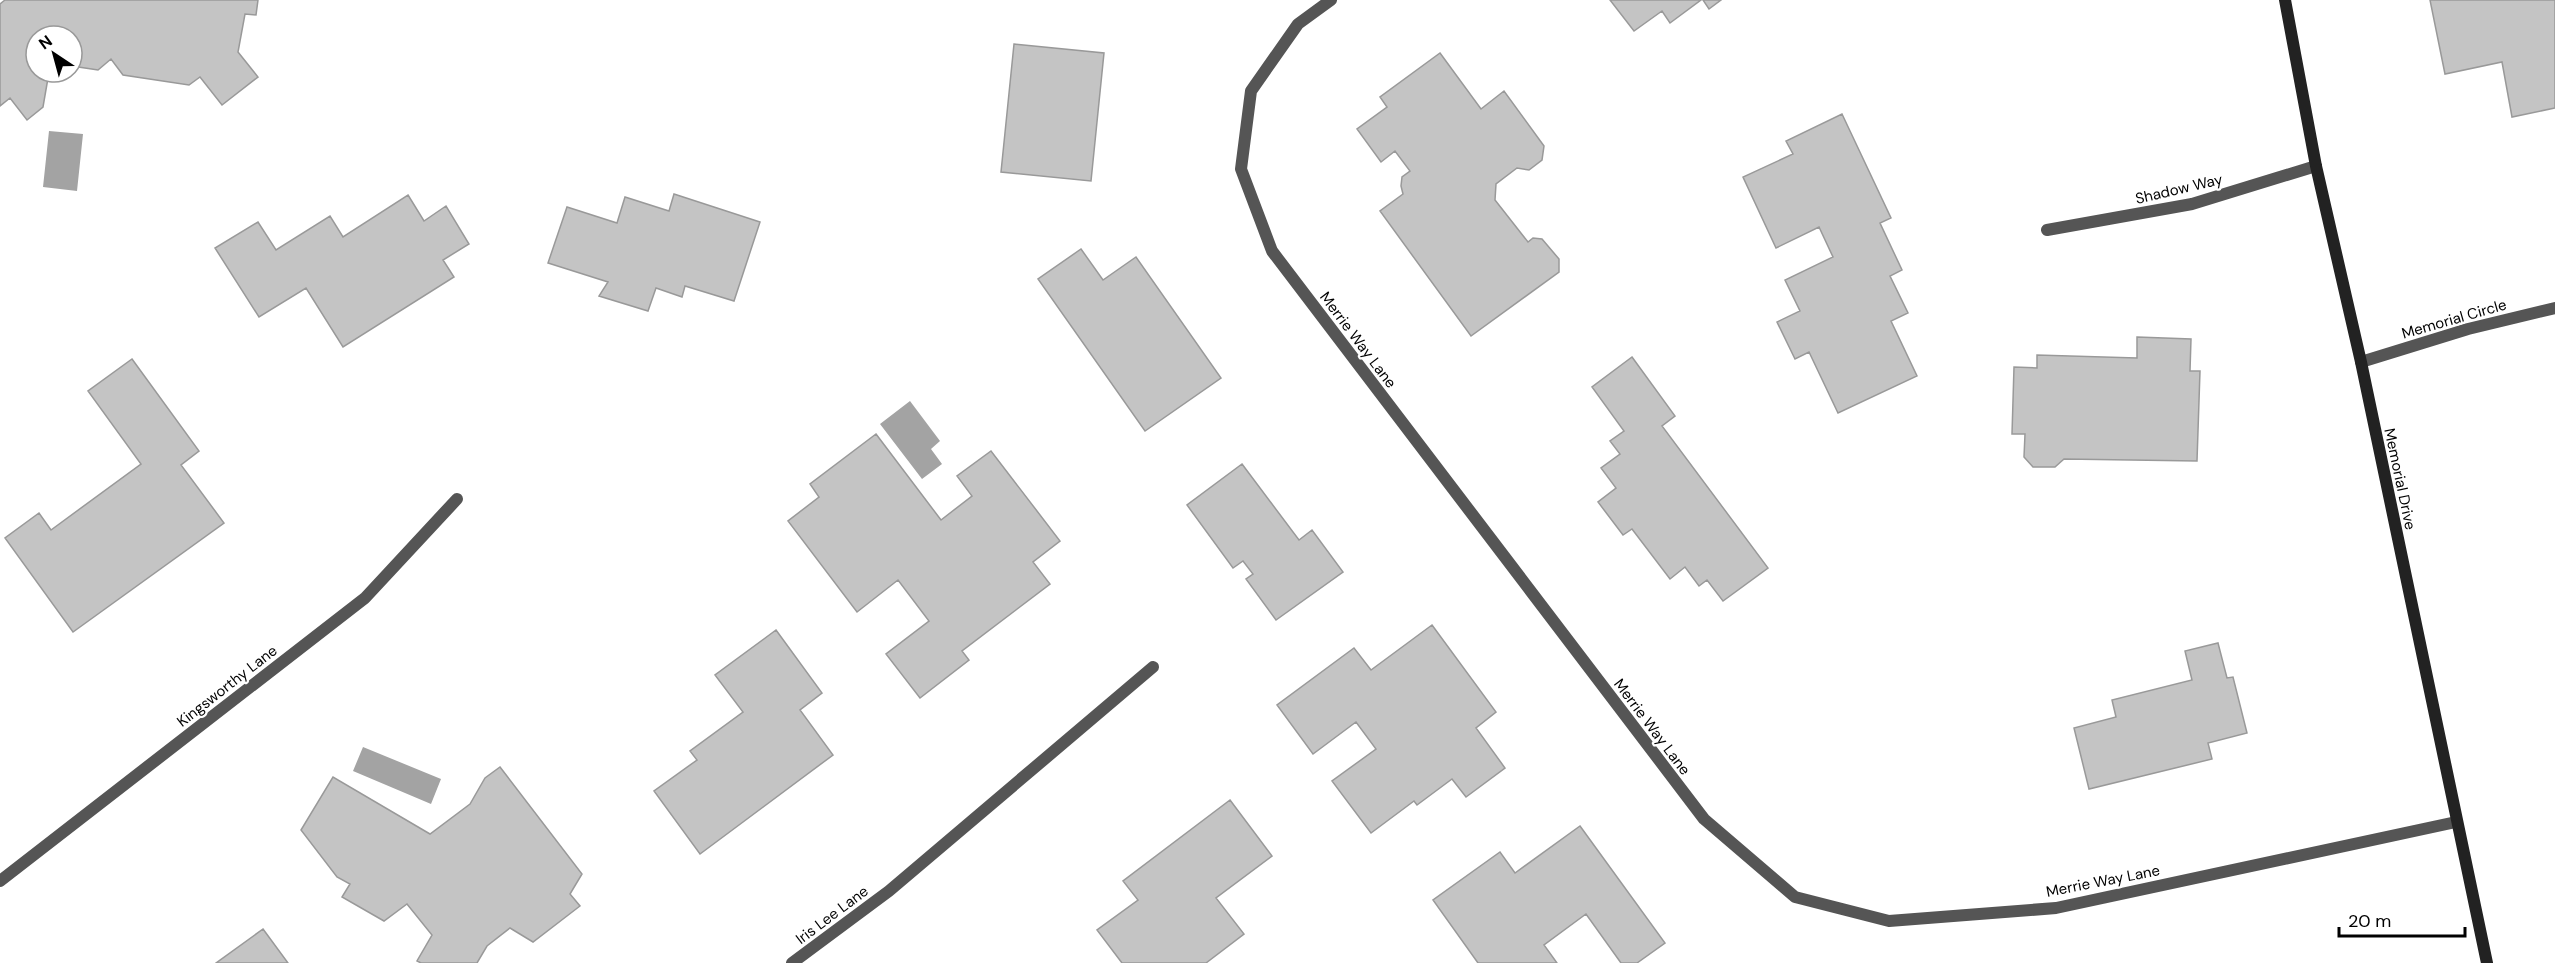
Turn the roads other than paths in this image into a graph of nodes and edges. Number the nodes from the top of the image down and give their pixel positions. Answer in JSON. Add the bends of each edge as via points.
{"nodes":[{"id":1,"x":1331,"y":0,"type":"edge"},
{"id":2,"x":2285,"y":0,"type":"edge"},
{"id":3,"x":2316,"y":166,"type":"junction"},
{"id":4,"x":2047,"y":230,"type":"dead end"},
{"id":5,"x":2555,"y":308,"type":"edge"},
{"id":6,"x":2361,"y":363,"type":"junction"},
{"id":7,"x":457,"y":499,"type":"dead end"},
{"id":8,"x":1153,"y":667,"type":"dead end"},
{"id":9,"x":2456,"y":822,"type":"junction"},
{"id":10,"x":0,"y":881,"type":"edge"},
{"id":11,"x":792,"y":963,"type":"edge"},
{"id":12,"x":2487,"y":963,"type":"edge"}],
"edges":[{"from":1,"to":9,"type":"street","name":"Merrie Way Lane","via":[[1298,24],[1251,91],[1241,169],[1272,251],[1704,819],[1795,897],[1889,921],[2056,908]]},
{"from":2,"to":3,"type":"street","name":"Memorial Drive"},
{"from":3,"to":4,"type":"street","name":"Shadow Way","via":[[2192,204]]},
{"from":3,"to":6,"type":"street","name":"Memorial Drive"},
{"from":5,"to":6,"type":"street","name":"Memorial Circle","via":[[2468,329]]},
{"from":6,"to":9,"type":"street","name":"Memorial Drive"},
{"from":7,"to":10,"type":"street","name":"Kingsworthy Lane","via":[[365,598]]},
{"from":8,"to":11,"type":"street","name":"Iris Lee Lane","via":[[889,891]]},
{"from":9,"to":12,"type":"street","name":"Memorial Drive"}]}
